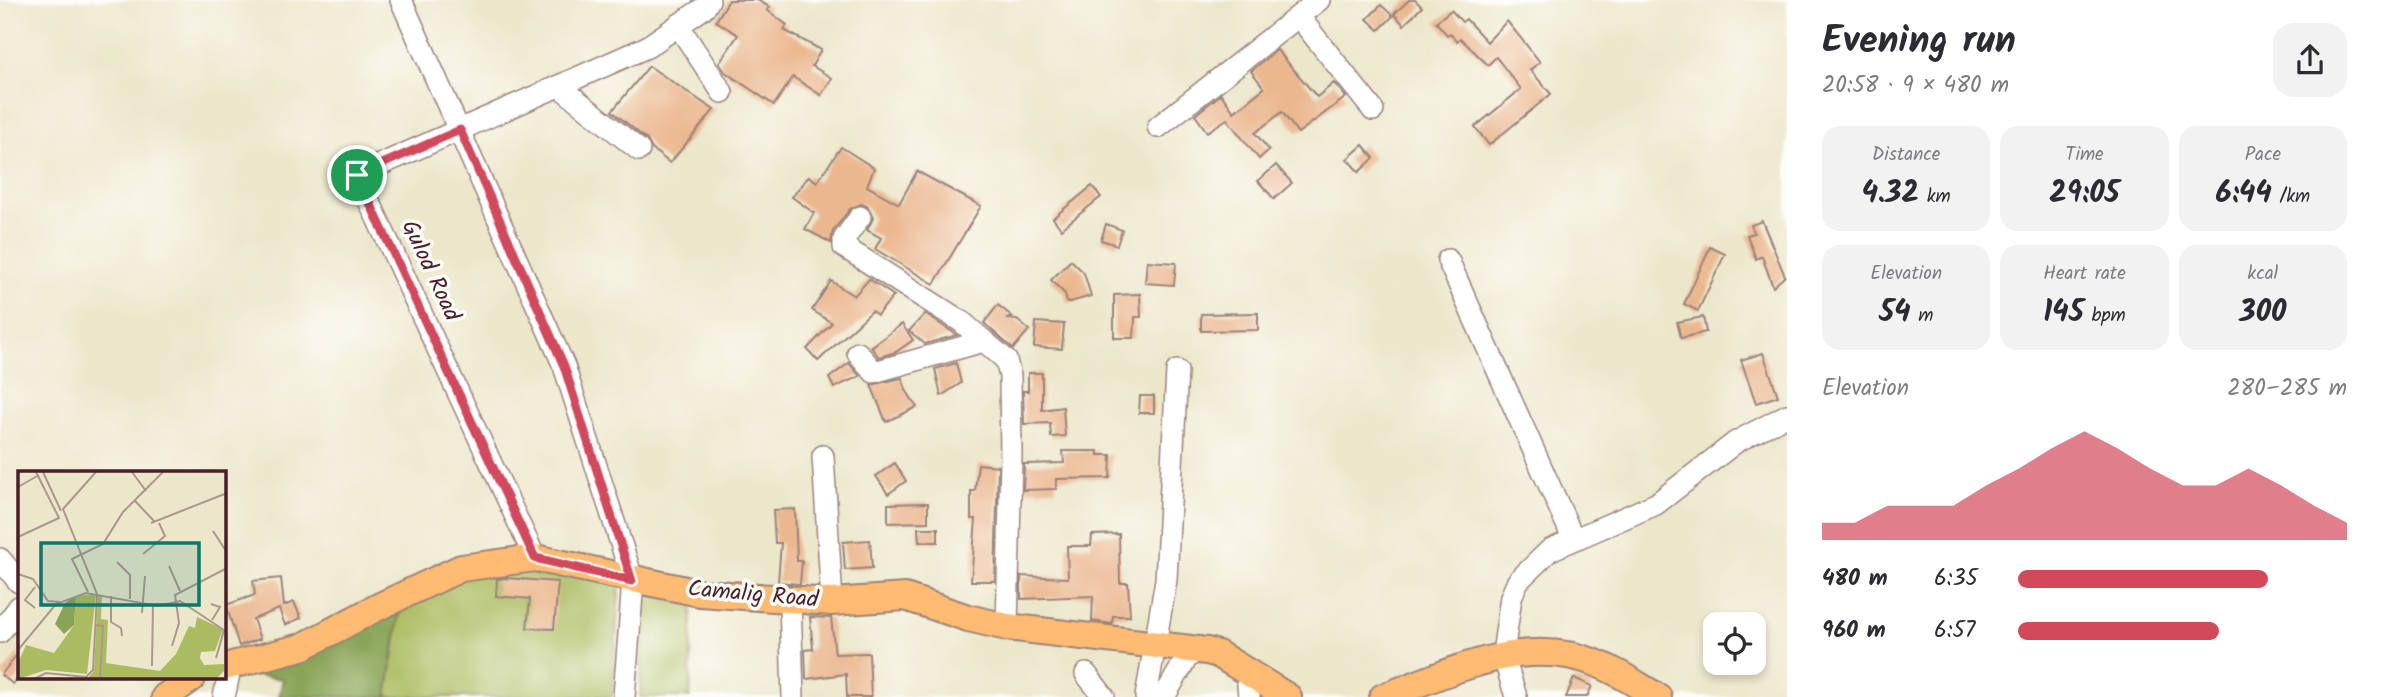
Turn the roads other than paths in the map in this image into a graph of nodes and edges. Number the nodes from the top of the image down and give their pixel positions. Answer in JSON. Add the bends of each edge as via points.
{"nodes":[{"id":1,"x":401,"y":0,"type":"edge"},
{"id":2,"x":709,"y":0,"type":"edge"},
{"id":3,"x":1318,"y":0,"type":"edge"},
{"id":4,"x":1299,"y":17,"type":"junction"},
{"id":5,"x":678,"y":25,"type":"junction"},
{"id":6,"x":559,"y":86,"type":"junction"},
{"id":7,"x":722,"y":92,"type":"dead end"},
{"id":8,"x":1373,"y":110,"type":"dead end"},
{"id":9,"x":1158,"y":127,"type":"dead end"},
{"id":10,"x":460,"y":130,"type":"junction"},
{"id":11,"x":639,"y":150,"type":"dead end"},
{"id":12,"x":860,"y":217,"type":"dead end"},
{"id":13,"x":1448,"y":260,"type":"dead end"},
{"id":14,"x":984,"y":341,"type":"junction"},
{"id":15,"x":858,"y":353,"type":"dead end"},
{"id":16,"x":1177,"y":371,"type":"dead end"},
{"id":17,"x":1787,"y":415,"type":"edge"},
{"id":18,"x":823,"y":456,"type":"dead end"},
{"id":19,"x":1573,"y":538,"type":"junction"},
{"id":20,"x":535,"y":558,"type":"junction"},
{"id":21,"x":0,"y":559,"type":"edge"},
{"id":22,"x":18,"y":581,"type":"edge"},
{"id":23,"x":632,"y":581,"type":"junction"},
{"id":24,"x":790,"y":600,"type":"junction"},
{"id":25,"x":832,"y":602,"type":"junction"},
{"id":26,"x":18,"y":608,"type":"edge"},
{"id":27,"x":1007,"y":627,"type":"junction"},
{"id":28,"x":0,"y":632,"type":"edge"},
{"id":29,"x":1153,"y":645,"type":"junction"},
{"id":30,"x":1197,"y":649,"type":"junction"},
{"id":31,"x":1503,"y":654,"type":"junction"},
{"id":32,"x":228,"y":666,"type":"edge"},
{"id":33,"x":1086,"y":674,"type":"dead end"},
{"id":34,"x":189,"y":680,"type":"edge"},
{"id":35,"x":1264,"y":689,"type":"edge"},
{"id":36,"x":164,"y":697,"type":"edge"},
{"id":37,"x":225,"y":697,"type":"edge"},
{"id":38,"x":624,"y":697,"type":"edge"},
{"id":39,"x":793,"y":697,"type":"edge"},
{"id":40,"x":1104,"y":697,"type":"edge"},
{"id":41,"x":1146,"y":697,"type":"edge"},
{"id":42,"x":1164,"y":697,"type":"edge"},
{"id":43,"x":1383,"y":697,"type":"edge"},
{"id":44,"x":1516,"y":697,"type":"edge"},
{"id":45,"x":1658,"y":697,"type":"edge"}],
"edges":[{"from":1,"to":10,"type":"street"},
{"from":2,"to":5,"type":"street","name":"Gulod Road"},
{"from":3,"to":4,"type":"street"},
{"from":4,"to":8,"type":"street"},
{"from":4,"to":9,"type":"street"},
{"from":5,"to":6,"type":"street","name":"Gulod Road","via":[[647,47]]},
{"from":5,"to":7,"type":"street"},
{"from":6,"to":10,"type":"street","name":"Gulod Road"},
{"from":6,"to":11,"type":"street"},
{"from":10,"to":20,"type":"street","name":"Gulod Road","via":[[357,175]]},
{"from":10,"to":23,"type":"street","via":[[564,366]]},
{"from":12,"to":14,"type":"street","via":[[844,239],[844,247],[962,322]]},
{"from":13,"to":19,"type":"street"},
{"from":14,"to":15,"type":"street","via":[[874,372]]},
{"from":14,"to":27,"type":"street","via":[[1006,360],[1010,376]]},
{"from":16,"to":29,"type":"street","via":[[1166,580]]},
{"from":17,"to":19,"type":"street","via":[[1735,442],[1656,504]]},
{"from":18,"to":25,"type":"street"},
{"from":19,"to":31,"type":"street","via":[[1550,550],[1518,581],[1511,597]]},
{"from":20,"to":23,"type":"main road","name":"Camalig Road"},
{"from":20,"to":32,"type":"main road","name":"Camalig Road","via":[[461,568],[302,647]]},
{"from":21,"to":22,"type":"street"},
{"from":23,"to":24,"type":"main road","name":"Camalig Road","via":[[700,593]]},
{"from":23,"to":38,"type":"street"},
{"from":24,"to":25,"type":"main road","name":"Camalig Road"},
{"from":24,"to":39,"type":"street"},
{"from":25,"to":27,"type":"main road","name":"Camalig Road","via":[[905,597]]},
{"from":26,"to":28,"type":"street"},
{"from":27,"to":29,"type":"main road","name":"Camalig Road"},
{"from":29,"to":30,"type":"main road","name":"Camalig Road"},
{"from":29,"to":41,"type":"street"},
{"from":30,"to":35,"type":"main road","name":"Camalig Road","via":[[1217,654]]},
{"from":30,"to":42,"type":"street"},
{"from":31,"to":43,"type":"main road"},
{"from":31,"to":44,"type":"street"},
{"from":31,"to":45,"type":"main road","via":[[1554,652],[1598,663]]},
{"from":32,"to":37,"type":"street"},
{"from":33,"to":40,"type":"street"},
{"from":34,"to":36,"type":"main road"}]}
